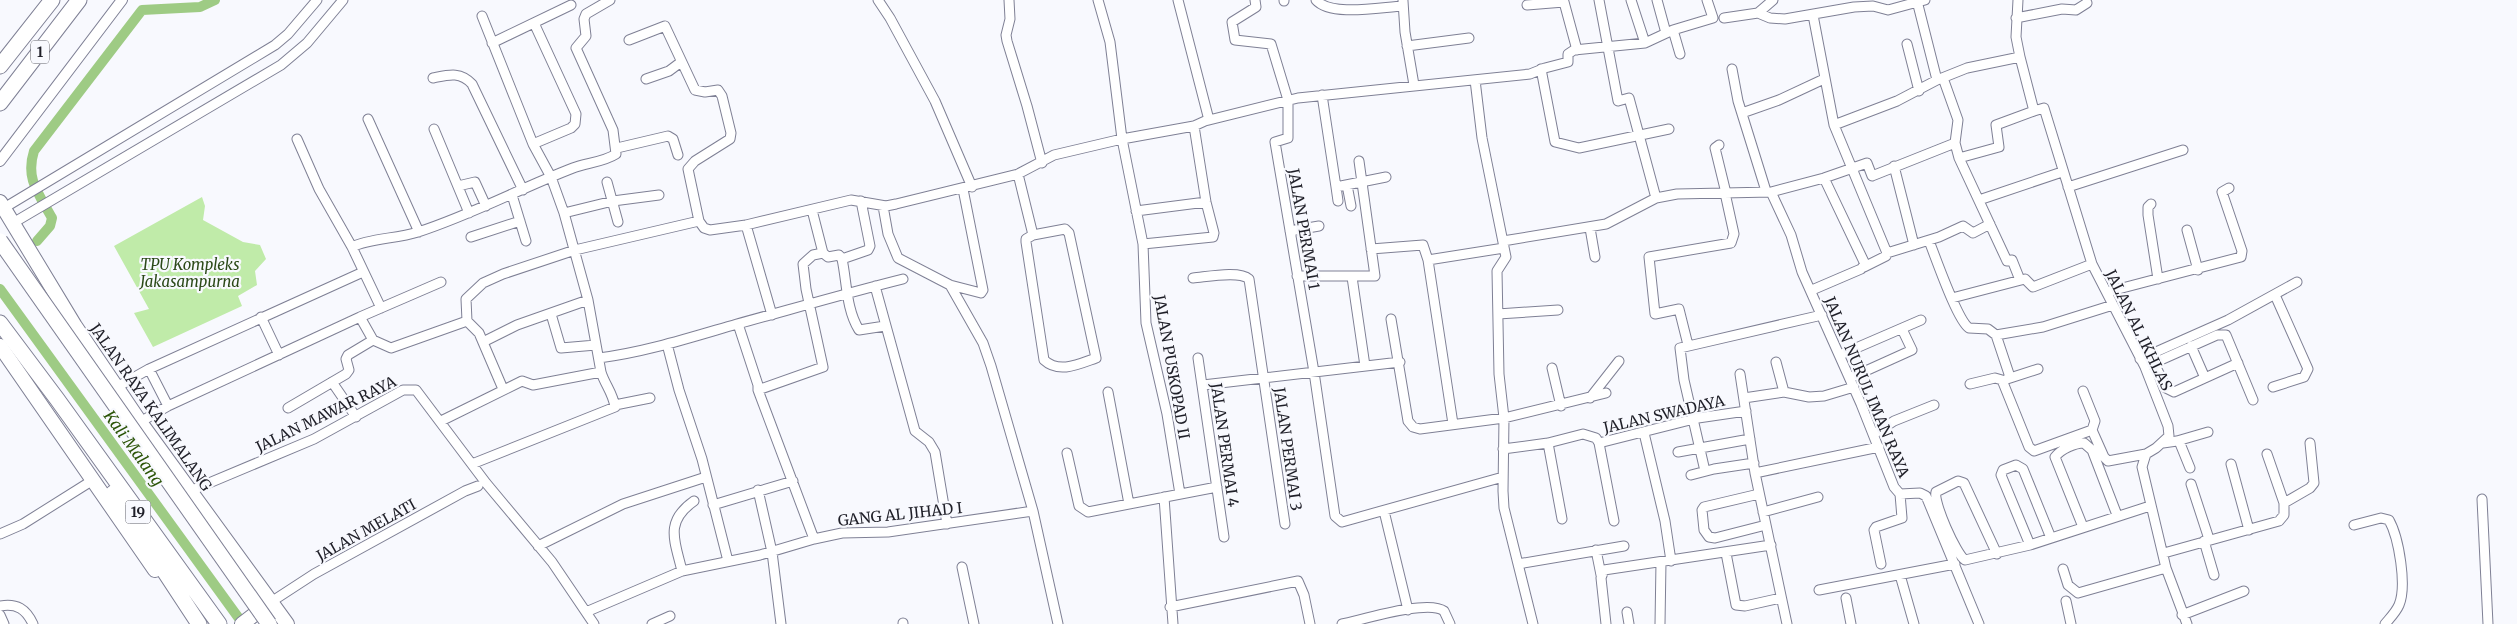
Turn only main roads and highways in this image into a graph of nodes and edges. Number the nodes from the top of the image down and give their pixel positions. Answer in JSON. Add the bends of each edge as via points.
{"nodes":[{"id":1,"x":52,"y":0,"type":"edge"},
{"id":2,"x":79,"y":0,"type":"edge"},
{"id":3,"x":88,"y":0,"type":"edge"},
{"id":4,"x":38,"y":53,"type":"junction"},
{"id":5,"x":0,"y":66,"type":"edge"},
{"id":6,"x":0,"y":103,"type":"edge"},
{"id":7,"x":2,"y":205,"type":"edge"},
{"id":8,"x":0,"y":241,"type":"edge"},
{"id":9,"x":0,"y":323,"type":"edge"},
{"id":10,"x":0,"y":346,"type":"edge"},
{"id":11,"x":57,"y":399,"type":"junction"},
{"id":12,"x":274,"y":614,"type":"edge"},
{"id":13,"x":192,"y":624,"type":"edge"},
{"id":14,"x":199,"y":624,"type":"edge"},
{"id":15,"x":218,"y":624,"type":"edge"},
{"id":16,"x":242,"y":624,"type":"edge"},
{"id":17,"x":261,"y":624,"type":"edge"}],
"edges":[{"from":1,"to":5,"type":"highway","number":"1"},
{"from":2,"to":4,"type":"highway","number":"1"},
{"from":3,"to":4,"type":"highway"},
{"from":4,"to":6,"type":"highway","number":"1"},
{"from":7,"to":12,"type":"main road","name":"JALAN RAYA KALIMALANG","via":[[75,326]]},
{"from":8,"to":12,"type":"highway","bridge":true},
{"from":9,"to":11,"type":"highway","number":"19"},
{"from":10,"to":13,"type":"main road"},
{"from":11,"to":14,"type":"highway","via":[[106,483]]},
{"from":11,"to":15,"type":"highway","number":"19"},
{"from":12,"to":16,"type":"main road"},
{"from":12,"to":17,"type":"main road","bridge":true}]}
